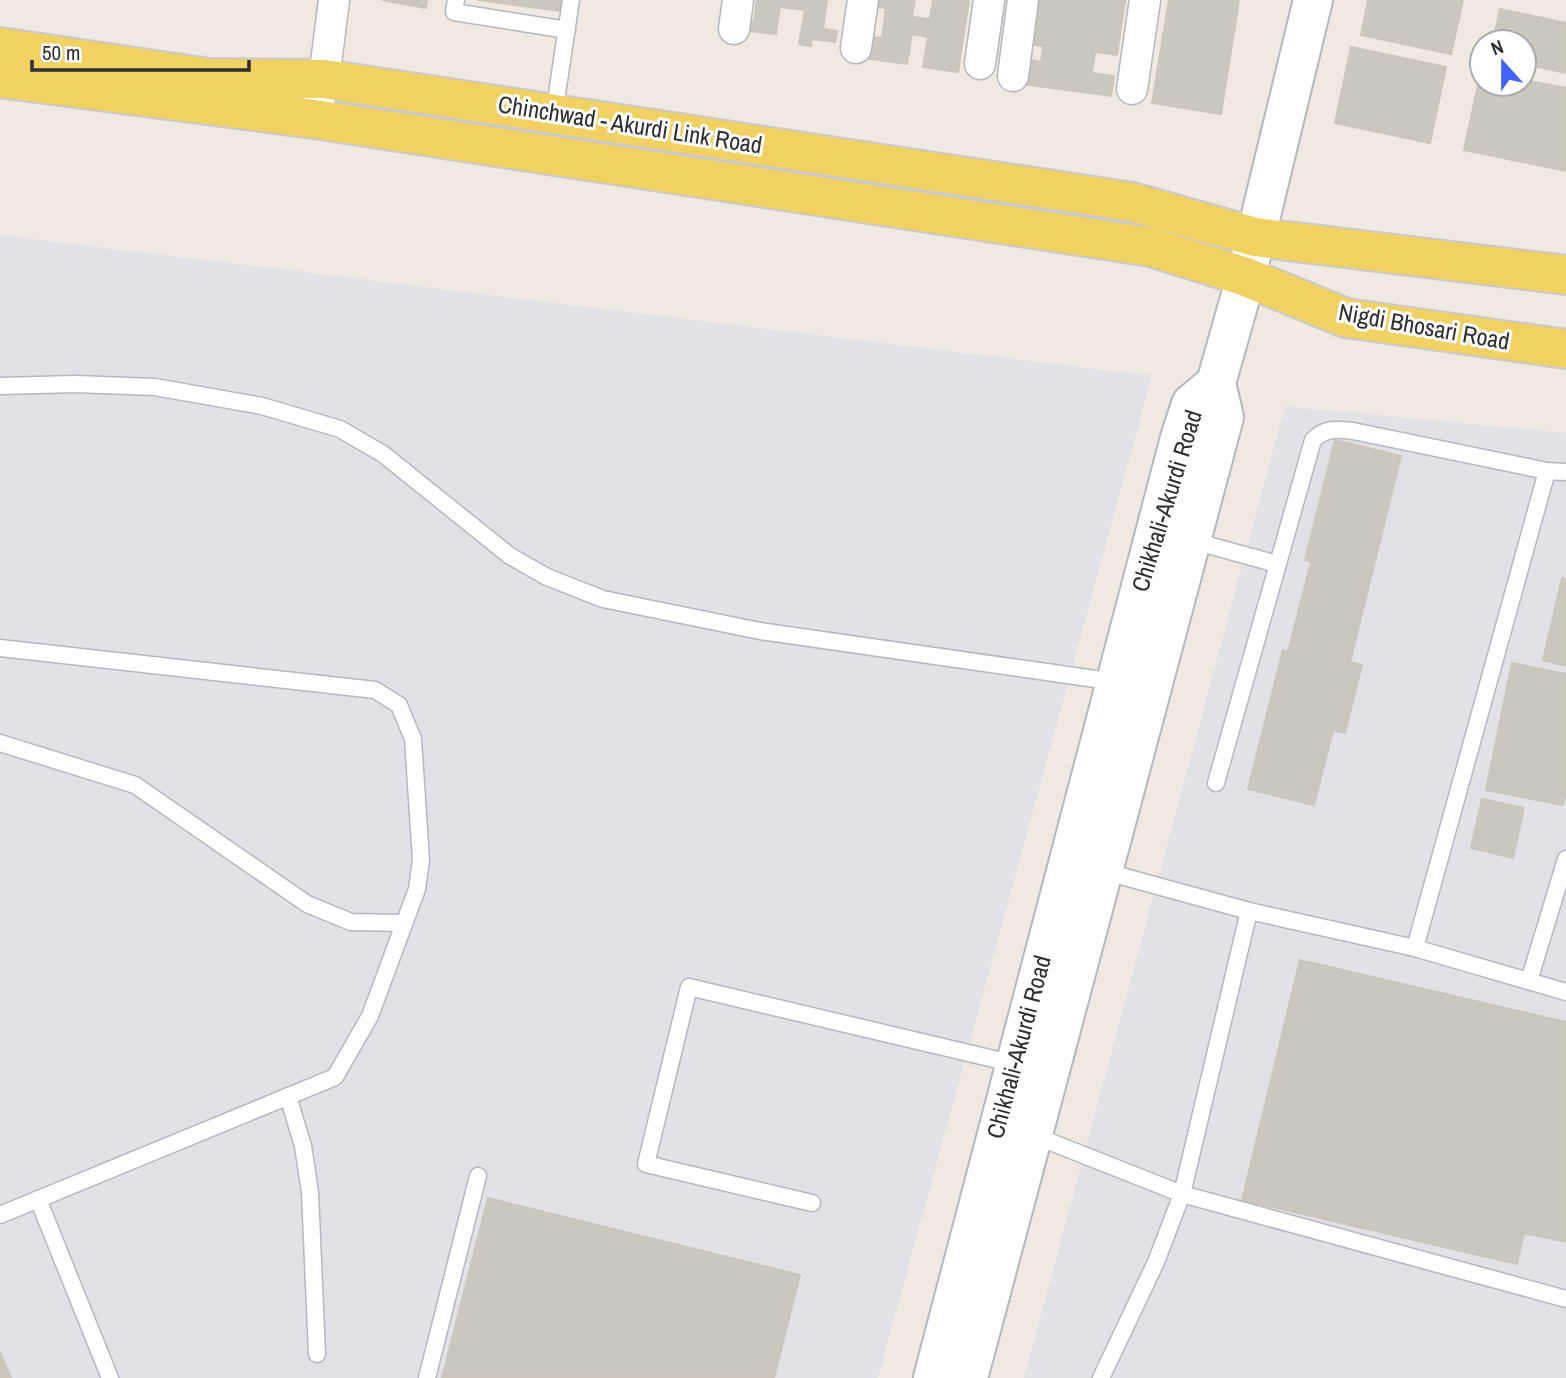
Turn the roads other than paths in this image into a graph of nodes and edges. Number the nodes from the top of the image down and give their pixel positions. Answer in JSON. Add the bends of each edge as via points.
{"nodes":[{"id":1,"x":334,"y":0,"type":"edge"},
{"id":2,"x":456,"y":0,"type":"edge"},
{"id":3,"x":571,"y":0,"type":"edge"},
{"id":4,"x":738,"y":0,"type":"edge"},
{"id":5,"x":863,"y":0,"type":"edge"},
{"id":6,"x":989,"y":0,"type":"edge"},
{"id":7,"x":1024,"y":0,"type":"edge"},
{"id":8,"x":1145,"y":0,"type":"edge"},
{"id":9,"x":1313,"y":0,"type":"edge"},
{"id":10,"x":734,"y":29,"type":"dead end"},
{"id":11,"x":567,"y":30,"type":"junction"},
{"id":12,"x":0,"y":47,"type":"edge"},
{"id":13,"x":856,"y":48,"type":"dead end"},
{"id":14,"x":980,"y":64,"type":"dead end"},
{"id":15,"x":1013,"y":76,"type":"dead end"},
{"id":16,"x":0,"y":78,"type":"edge"},
{"id":17,"x":324,"y":79,"type":"junction"},
{"id":18,"x":1132,"y":89,"type":"dead end"},
{"id":19,"x":554,"y":114,"type":"junction"},
{"id":20,"x":314,"y":119,"type":"junction"},
{"id":21,"x":1255,"y":237,"type":"junction"},
{"id":22,"x":1566,"y":275,"type":"edge"},
{"id":23,"x":1246,"y":277,"type":"junction"},
{"id":24,"x":1566,"y":349,"type":"edge"},
{"id":25,"x":1216,"y":383,"type":"junction"},
{"id":26,"x":0,"y":386,"type":"edge"},
{"id":27,"x":1547,"y":471,"type":"junction"},
{"id":28,"x":1566,"y":472,"type":"edge"},
{"id":29,"x":1190,"y":540,"type":"junction"},
{"id":30,"x":1278,"y":564,"type":"junction"},
{"id":31,"x":0,"y":648,"type":"edge"},
{"id":32,"x":1116,"y":682,"type":"junction"},
{"id":33,"x":0,"y":743,"type":"edge"},
{"id":34,"x":1216,"y":783,"type":"dead end"},
{"id":35,"x":1566,"y":859,"type":"edge"},
{"id":36,"x":1104,"y":871,"type":"junction"},
{"id":37,"x":1249,"y":911,"type":"junction"},
{"id":38,"x":403,"y":923,"type":"junction"},
{"id":39,"x":1415,"y":948,"type":"junction"},
{"id":40,"x":1529,"y":981,"type":"junction"},
{"id":41,"x":1566,"y":992,"type":"edge"},
{"id":42,"x":1015,"y":1064,"type":"junction"},
{"id":43,"x":288,"y":1096,"type":"junction"},
{"id":44,"x":1033,"y":1135,"type":"junction"},
{"id":45,"x":478,"y":1176,"type":"dead end"},
{"id":46,"x":1182,"y":1194,"type":"junction"},
{"id":47,"x":38,"y":1199,"type":"junction"},
{"id":48,"x":812,"y":1203,"type":"dead end"},
{"id":49,"x":0,"y":1215,"type":"edge"},
{"id":50,"x":1566,"y":1299,"type":"edge"},
{"id":51,"x":317,"y":1354,"type":"dead end"},
{"id":52,"x":110,"y":1378,"type":"edge"},
{"id":53,"x":427,"y":1378,"type":"edge"},
{"id":54,"x":933,"y":1378,"type":"edge"},
{"id":55,"x":968,"y":1378,"type":"edge"},
{"id":56,"x":1101,"y":1378,"type":"edge"}],
"edges":[{"from":1,"to":17,"type":"street"},
{"from":2,"to":11,"type":"lane","via":[[454,12]]},
{"from":3,"to":11,"type":"lane"},
{"from":4,"to":10,"type":"street"},
{"from":5,"to":13,"type":"street"},
{"from":6,"to":14,"type":"street"},
{"from":7,"to":15,"type":"street"},
{"from":8,"to":18,"type":"street"},
{"from":9,"to":21,"type":"main road"},
{"from":11,"to":19,"type":"lane"},
{"from":12,"to":17,"type":"main road","name":"Chinchwad - Akurdi Link Road","via":[[208,78]]},
{"from":16,"to":20,"type":"main road","name":"Chinchwad - Akurdi Link Road"},
{"from":17,"to":19,"type":"main road","name":"Chinchwad - Akurdi Link Road"},
{"from":17,"to":20,"type":"street"},
{"from":19,"to":21,"type":"main road","name":"Chinchwad - Akurdi Link Road","via":[[1132,202]]},
{"from":20,"to":23,"type":"main road","name":"Chinchwad - Akurdi Link Road","via":[[1151,247]]},
{"from":21,"to":22,"type":"main road"},
{"from":21,"to":23,"type":"main road"},
{"from":23,"to":24,"type":"main road","name":"Nigdi Bhosari Road","via":[[1346,318]]},
{"from":23,"to":25,"type":"main road"},
{"from":25,"to":29,"type":"main road","name":"Chikhali-Akurdi Road","via":[[1224,417]]},
{"from":25,"to":32,"type":"main road","name":"Chikhali-Akurdi Road","via":[[1191,404]]},
{"from":26,"to":32,"type":"lane","via":[[155,387],[262,406],[340,429],[383,454],[510,556],[547,577],[603,599],[760,631]]},
{"from":27,"to":28,"type":"lane"},
{"from":27,"to":30,"type":"lane","via":[[1353,431],[1321,432],[1313,440]]},
{"from":27,"to":39,"type":"lane"},
{"from":29,"to":30,"type":"lane"},
{"from":29,"to":36,"type":"main road","name":"Chikhali-Akurdi Road"},
{"from":30,"to":34,"type":"lane"},
{"from":31,"to":38,"type":"lane","via":[[374,690],[399,705],[413,739],[421,860],[417,889]]},
{"from":32,"to":42,"type":"main road","name":"Chikhali-Akurdi Road"},
{"from":33,"to":38,"type":"lane","via":[[135,785],[307,904],[351,922]]},
{"from":35,"to":40,"type":"lane"},
{"from":36,"to":37,"type":"lane"},
{"from":36,"to":44,"type":"main road","name":"Chikhali-Akurdi Road"},
{"from":37,"to":39,"type":"lane"},
{"from":37,"to":46,"type":"lane"},
{"from":38,"to":43,"type":"lane","via":[[370,1016],[335,1077]]},
{"from":39,"to":40,"type":"lane"},
{"from":40,"to":41,"type":"lane"},
{"from":42,"to":48,"type":"lane","via":[[690,987],[646,1164]]},
{"from":42,"to":54,"type":"main road","name":"Chikhali-Akurdi Road"},
{"from":43,"to":47,"type":"lane"},
{"from":43,"to":51,"type":"lane","via":[[310,1192]]},
{"from":44,"to":46,"type":"lane"},
{"from":44,"to":55,"type":"main road","name":"Chikhali-Akurdi Road"},
{"from":45,"to":53,"type":"lane"},
{"from":46,"to":50,"type":"lane"},
{"from":46,"to":56,"type":"lane","via":[[1156,1262]]},
{"from":47,"to":49,"type":"lane"},
{"from":47,"to":52,"type":"lane"}]}
